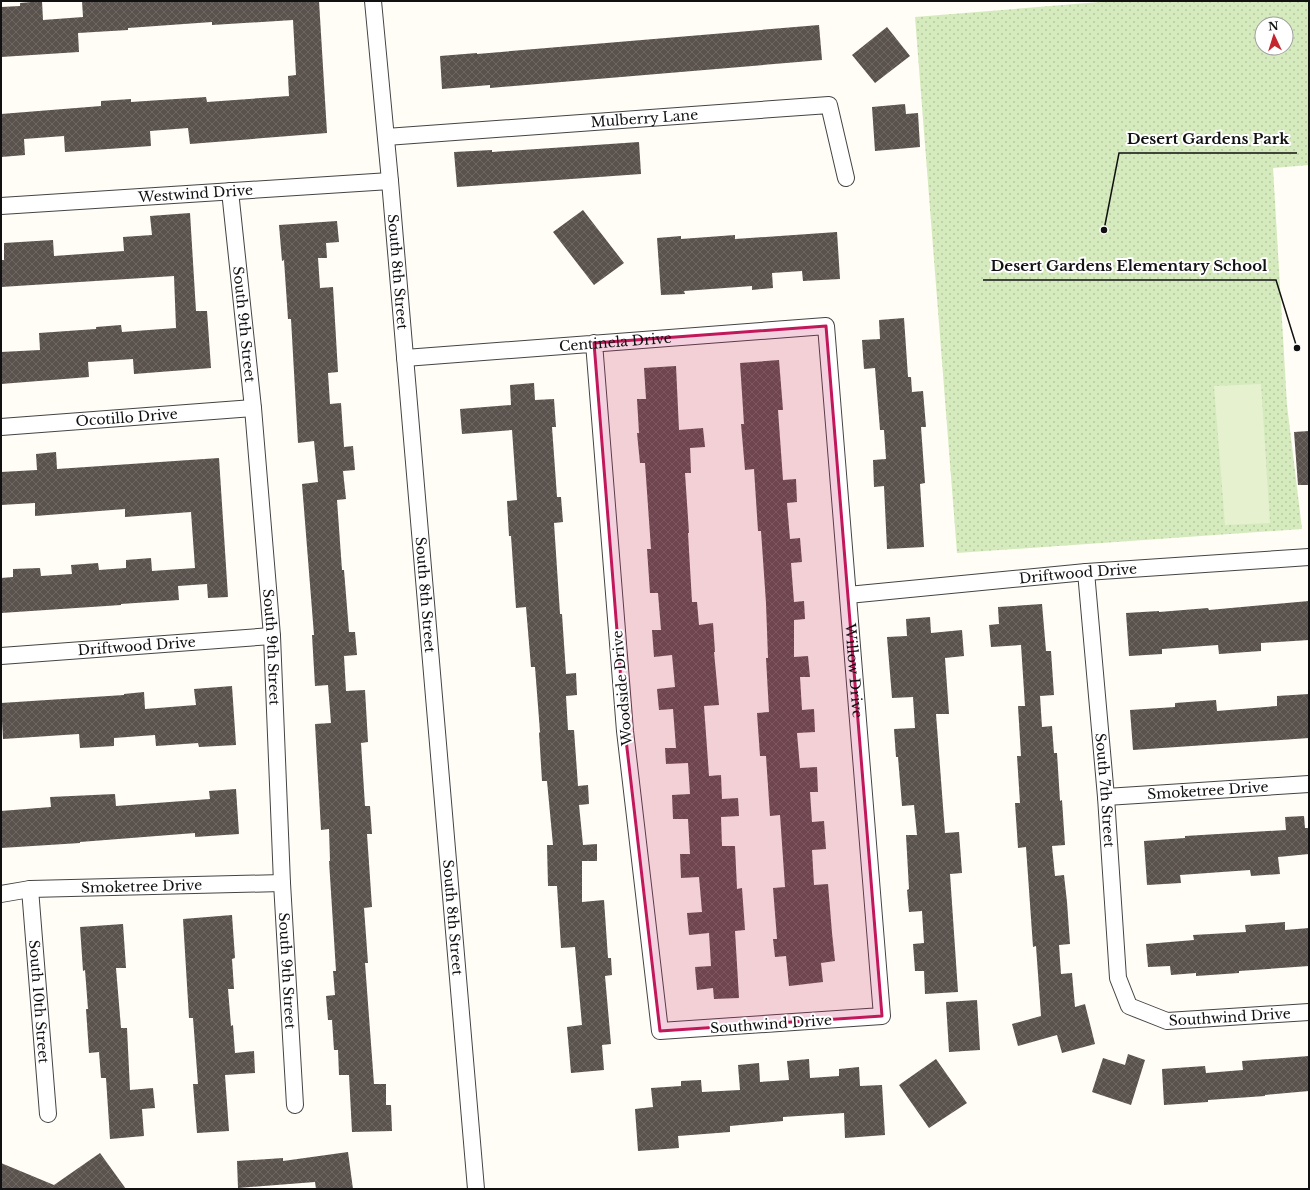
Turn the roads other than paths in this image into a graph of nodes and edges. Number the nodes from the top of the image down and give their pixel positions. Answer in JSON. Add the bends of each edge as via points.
{"nodes":[{"id":1,"x":373,"y":1,"type":"edge"},
{"id":2,"x":386,"y":137,"type":"junction"},
{"id":3,"x":846,"y":178,"type":"dead end"},
{"id":4,"x":390,"y":181,"type":"junction"},
{"id":5,"x":230,"y":191,"type":"junction"},
{"id":6,"x":1,"y":206,"type":"edge"},
{"id":7,"x":826,"y":326,"type":"joint"},
{"id":8,"x":594,"y":343,"type":"junction"},
{"id":9,"x":405,"y":358,"type":"junction"},
{"id":10,"x":253,"y":408,"type":"junction"},
{"id":11,"x":1,"y":426,"type":"edge"},
{"id":12,"x":1309,"y":557,"type":"edge"},
{"id":13,"x":1086,"y":572,"type":"junction"},
{"id":14,"x":848,"y":595,"type":"junction"},
{"id":15,"x":272,"y":636,"type":"junction"},
{"id":16,"x":1,"y":656,"type":"edge"},
{"id":17,"x":1309,"y":784,"type":"edge"},
{"id":18,"x":1106,"y":797,"type":"junction"},
{"id":19,"x":282,"y":883,"type":"junction"},
{"id":20,"x":30,"y":889,"type":"junction"},
{"id":21,"x":1,"y":894,"type":"edge"},
{"id":22,"x":1129,"y":1006,"type":"joint"},
{"id":23,"x":1309,"y":1012,"type":"edge"},
{"id":24,"x":882,"y":1016,"type":"joint"},
{"id":25,"x":660,"y":1031,"type":"joint"},
{"id":26,"x":295,"y":1105,"type":"dead end"},
{"id":27,"x":48,"y":1114,"type":"dead end"},
{"id":28,"x":476,"y":1189,"type":"edge"}],
"edges":[{"from":1,"to":2,"type":"street","name":"South 8th Street"},
{"from":2,"to":3,"type":"street","name":"Mulberry Lane","via":[[829,105]]},
{"from":2,"to":4,"type":"street","name":"South 8th Street"},
{"from":4,"to":5,"type":"street","name":"Westwind Drive"},
{"from":4,"to":9,"type":"street","name":"South 8th Street"},
{"from":5,"to":6,"type":"street","name":"Westwind Drive"},
{"from":5,"to":10,"type":"street","name":"South 9th Street"},
{"from":7,"to":8,"type":"street","name":"Centinela Drive"},
{"from":7,"to":14,"type":"street","name":"Willow Drive"},
{"from":8,"to":9,"type":"street","name":"Centinela Drive"},
{"from":8,"to":25,"type":"street","name":"Woodside Drive","via":[[625,731]]},
{"from":9,"to":28,"type":"street","name":"South 8th Street"},
{"from":10,"to":11,"type":"street","name":"Ocotillo Drive"},
{"from":10,"to":15,"type":"street","name":"South 9th Street"},
{"from":12,"to":13,"type":"street","name":"Driftwood Drive"},
{"from":13,"to":14,"type":"street","name":"Driftwood Drive"},
{"from":13,"to":18,"type":"street","name":"South 7th Street"},
{"from":14,"to":24,"type":"street","name":"Willow Drive"},
{"from":15,"to":16,"type":"street","name":"Driftwood Drive"},
{"from":15,"to":19,"type":"street","name":"South 9th Street"},
{"from":17,"to":18,"type":"street","name":"Smoketree Drive"},
{"from":18,"to":22,"type":"street","name":"South 7th Street","via":[[1118,978]]},
{"from":19,"to":20,"type":"street","name":"Smoketree Drive"},
{"from":19,"to":26,"type":"street","name":"South 9th Street"},
{"from":20,"to":21,"type":"street","name":"Smoketree Drive"},
{"from":20,"to":27,"type":"street","name":"South 10th Street"},
{"from":22,"to":23,"type":"street","name":"Southwind Drive","via":[[1167,1021]]},
{"from":24,"to":25,"type":"street","name":"Southwind Drive"}]}
